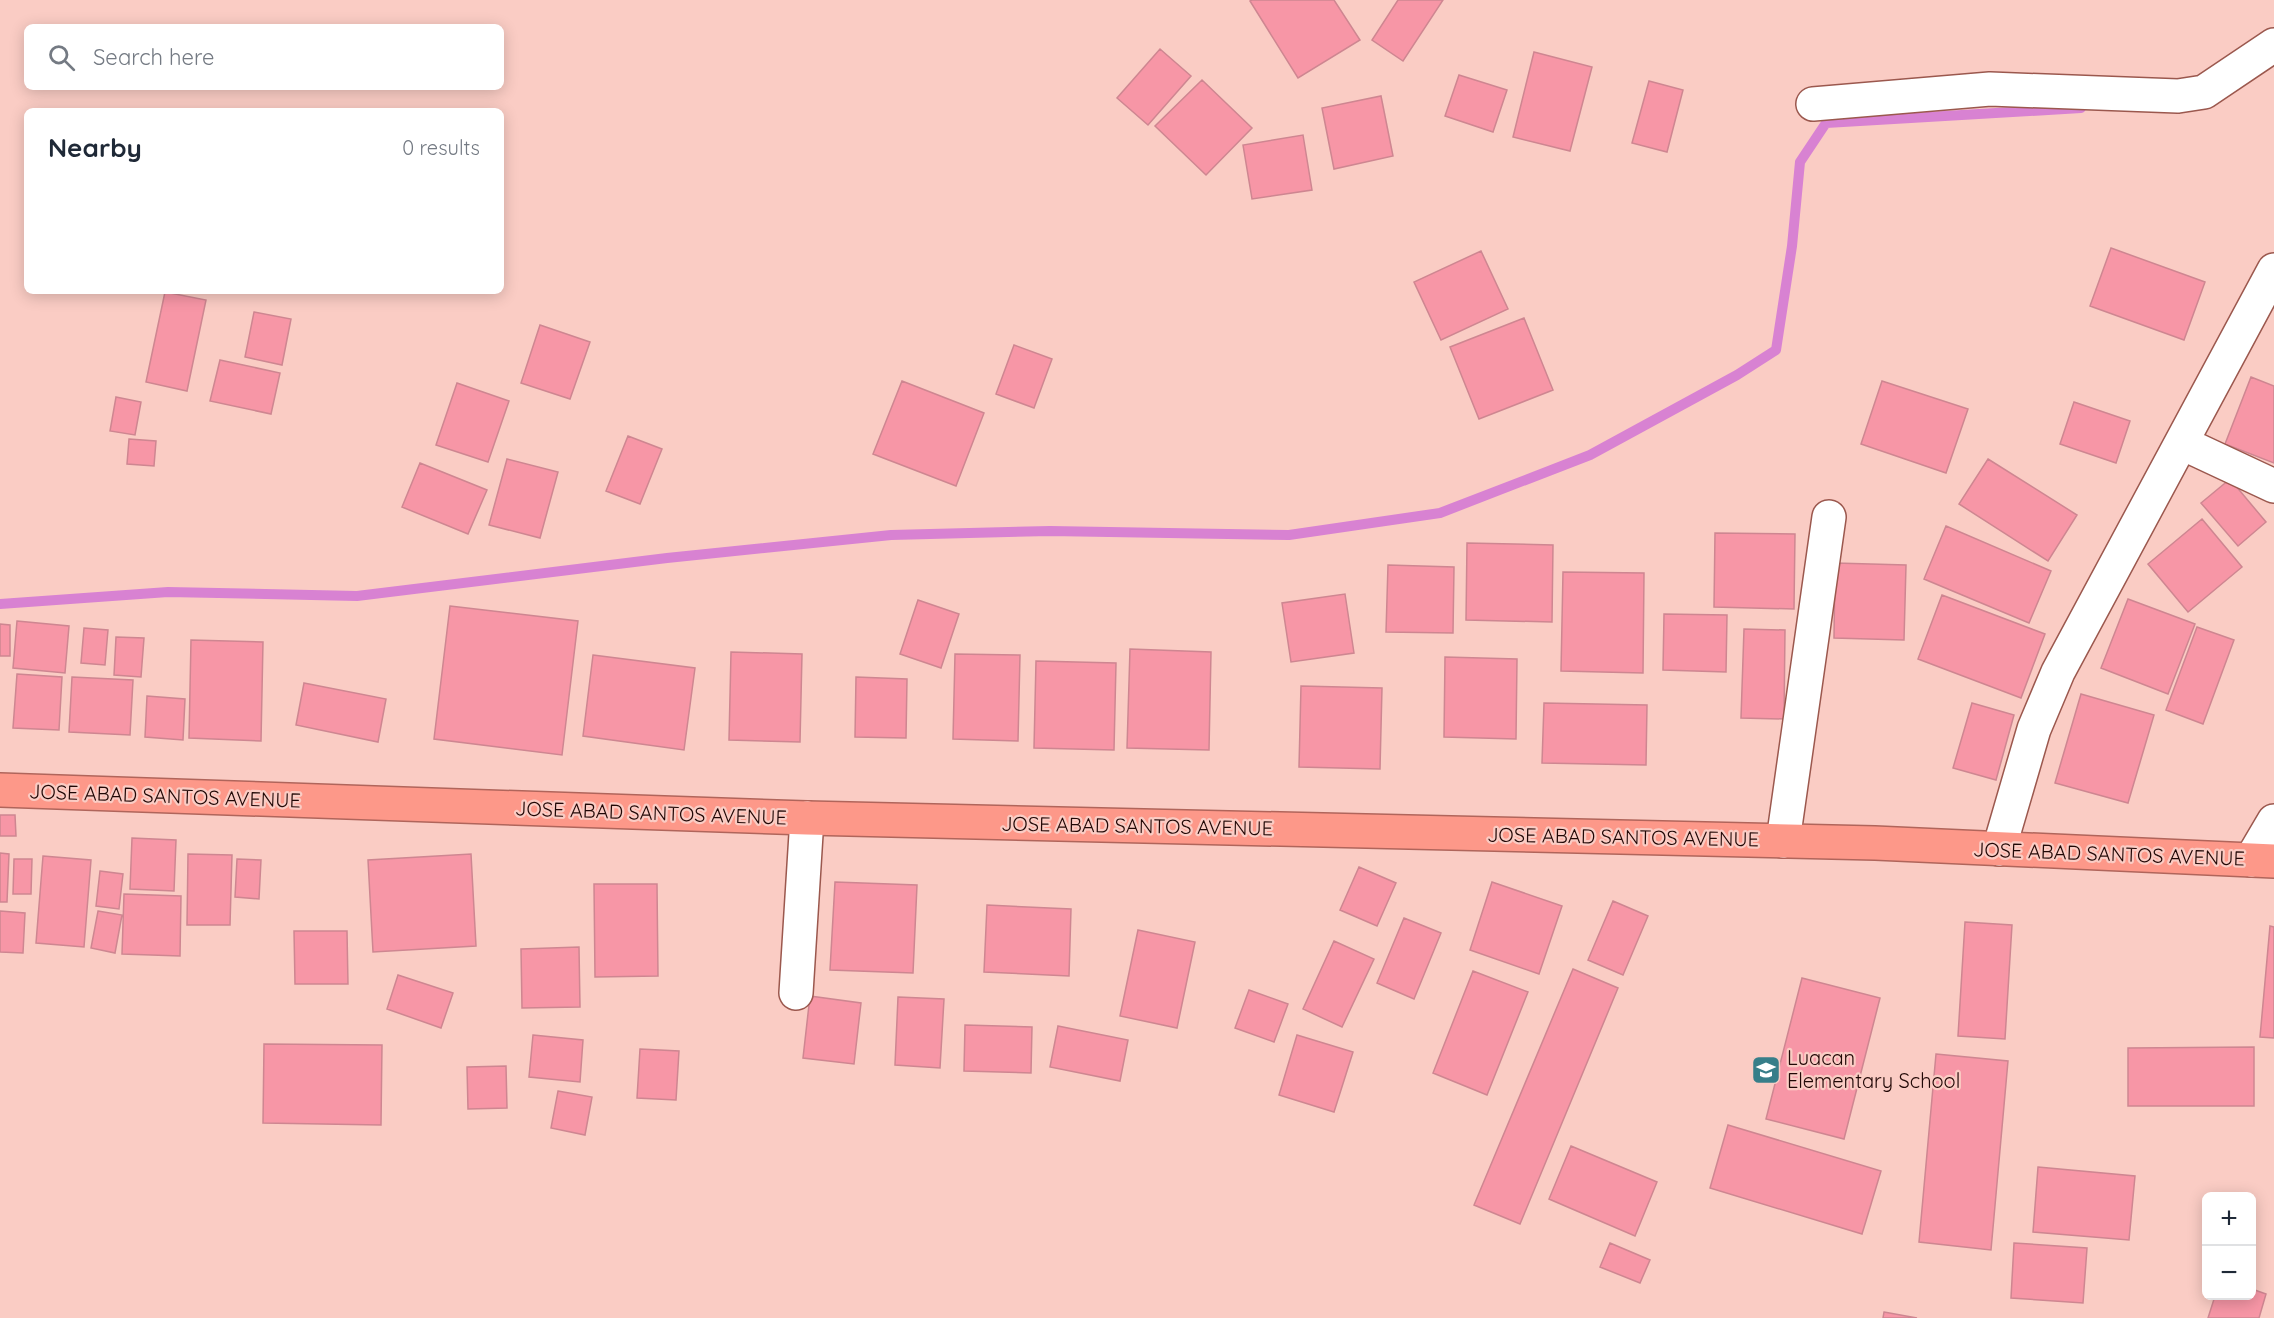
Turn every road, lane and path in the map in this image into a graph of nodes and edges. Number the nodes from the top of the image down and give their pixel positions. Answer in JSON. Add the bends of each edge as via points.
{"nodes":[{"id":1,"x":2274,"y":45,"type":"edge"},
{"id":2,"x":1813,"y":104,"type":"dead end"},
{"id":3,"x":2274,"y":270,"type":"edge"},
{"id":4,"x":2182,"y":443,"type":"junction"},
{"id":5,"x":2274,"y":486,"type":"edge"},
{"id":6,"x":1830,"y":517,"type":"dead end"},
{"id":7,"x":0,"y":790,"type":"edge"},
{"id":8,"x":807,"y":818,"type":"junction"},
{"id":9,"x":2274,"y":821,"type":"edge"},
{"id":10,"x":1784,"y":841,"type":"junction"},
{"id":11,"x":1999,"y":849,"type":"junction"},
{"id":12,"x":2262,"y":860,"type":"edge"},
{"id":13,"x":796,"y":993,"type":"dead end"}],
"edges":[{"from":1,"to":2,"type":"street","via":[[2204,93],[2178,96],[1990,89]]},
{"from":3,"to":4,"type":"street"},
{"from":4,"to":5,"type":"street"},
{"from":4,"to":11,"type":"street","via":[[2058,672],[2034,729]]},
{"from":6,"to":10,"type":"street"},
{"from":7,"to":8,"type":"highway","name":"JOSE ABAD SANTOS AVENUE"},
{"from":8,"to":10,"type":"highway","name":"JOSE ABAD SANTOS AVENUE"},
{"from":8,"to":13,"type":"street"},
{"from":9,"to":12,"type":"street"},
{"from":10,"to":11,"type":"highway","name":"JOSE ABAD SANTOS AVENUE"},
{"from":11,"to":12,"type":"highway","name":"JOSE ABAD SANTOS AVENUE"}]}
